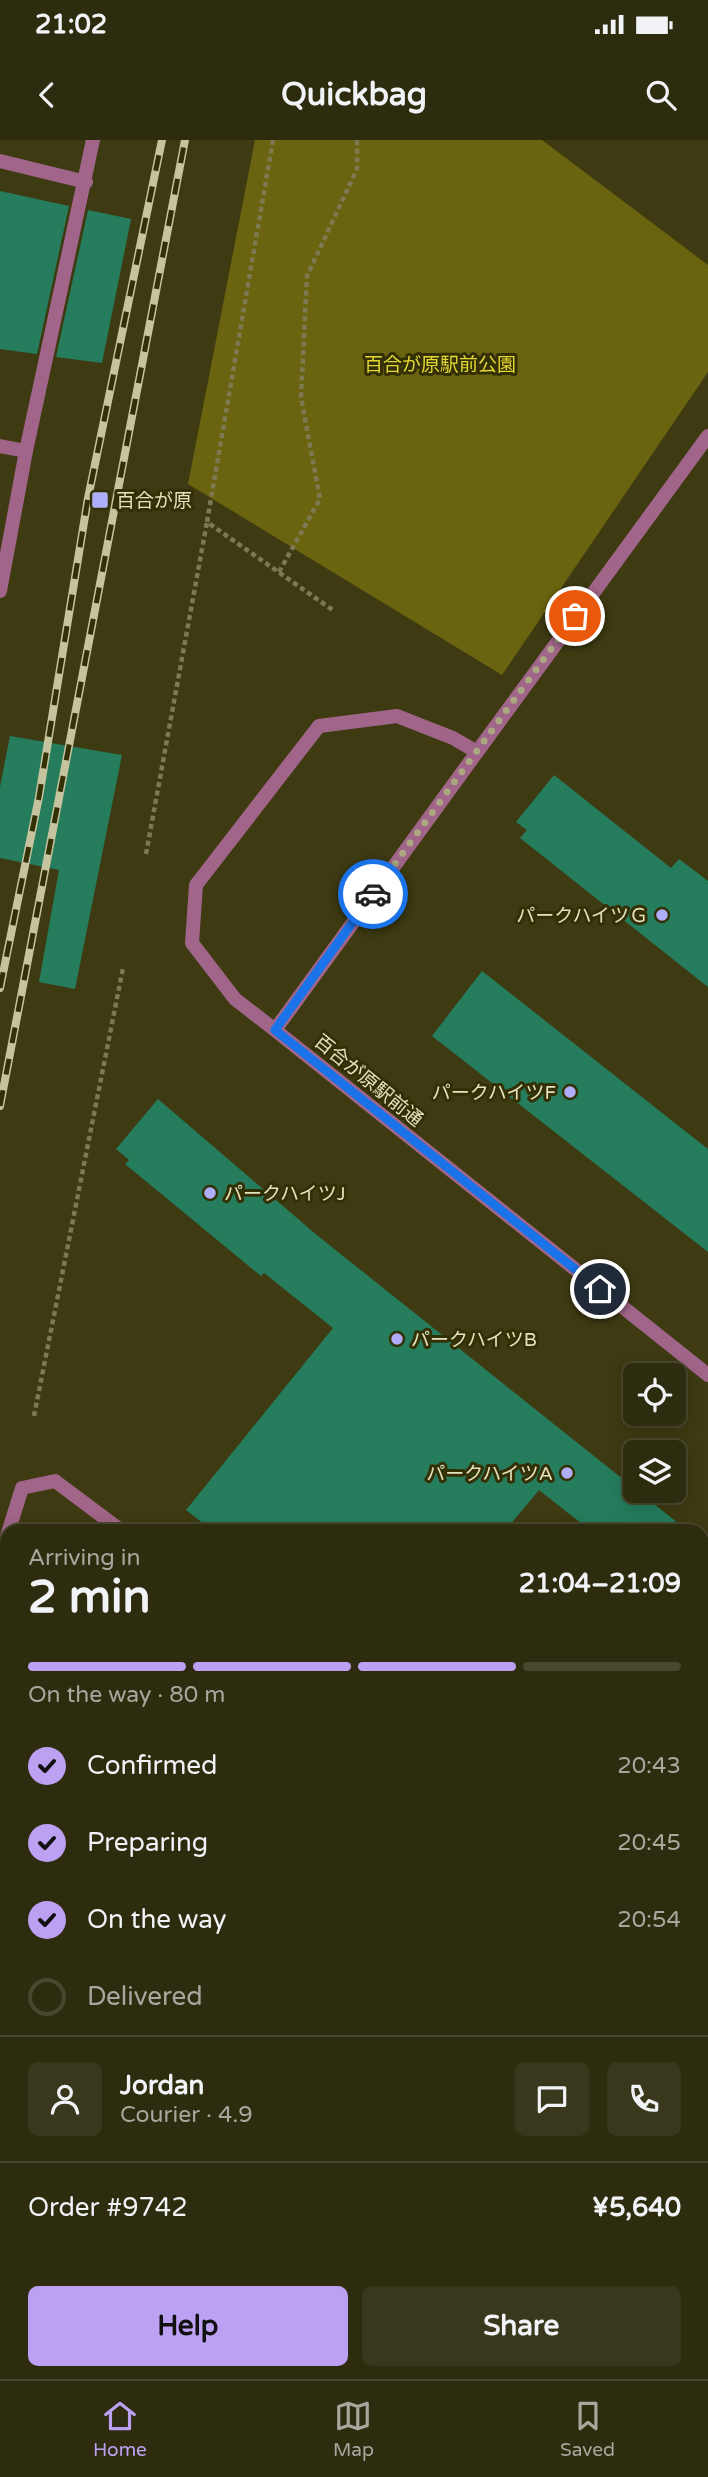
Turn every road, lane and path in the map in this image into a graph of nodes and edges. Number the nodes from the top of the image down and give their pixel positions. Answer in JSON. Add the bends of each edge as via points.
{"nodes":[{"id":1,"x":93,"y":140,"type":"edge"},
{"id":2,"x":274,"y":140,"type":"edge"},
{"id":3,"x":357,"y":140,"type":"edge"},
{"id":4,"x":0,"y":160,"type":"edge"},
{"id":5,"x":86,"y":181,"type":"junction"},
{"id":6,"x":708,"y":436,"type":"edge"},
{"id":7,"x":0,"y":446,"type":"edge"},
{"id":8,"x":26,"y":451,"type":"junction"},
{"id":9,"x":207,"y":522,"type":"junction"},
{"id":10,"x":279,"y":572,"type":"junction"},
{"id":11,"x":0,"y":591,"type":"edge"},
{"id":12,"x":334,"y":611,"type":"dead end"},
{"id":13,"x":477,"y":752,"type":"junction"},
{"id":14,"x":146,"y":854,"type":"dead end"},
{"id":15,"x":123,"y":968,"type":"dead end"},
{"id":16,"x":275,"y":1030,"type":"junction"},
{"id":17,"x":708,"y":1375,"type":"edge"},
{"id":18,"x":34,"y":1416,"type":"dead end"},
{"id":19,"x":11,"y":1524,"type":"edge"},
{"id":20,"x":113,"y":1524,"type":"edge"}],
"edges":[{"from":1,"to":5,"type":"street"},
{"from":2,"to":9,"type":"path"},
{"from":3,"to":10,"type":"path","via":[[357,169],[307,276],[301,397],[320,499]]},
{"from":4,"to":5,"type":"street"},
{"from":5,"to":8,"type":"street"},
{"from":6,"to":13,"type":"street"},
{"from":7,"to":8,"type":"street"},
{"from":8,"to":11,"type":"street"},
{"from":9,"to":10,"type":"path"},
{"from":9,"to":14,"type":"path"},
{"from":10,"to":12,"type":"path"},
{"from":13,"to":16,"type":"street"},
{"from":13,"to":16,"type":"street","name":"百合が原駅前通","via":[[397,716],[319,726],[230,836],[195,885],[192,943],[235,999]]},
{"from":15,"to":18,"type":"path"},
{"from":16,"to":17,"type":"street","name":"百合が原駅前通"},
{"from":19,"to":20,"type":"street","via":[[22,1488],[55,1481]]}]}
